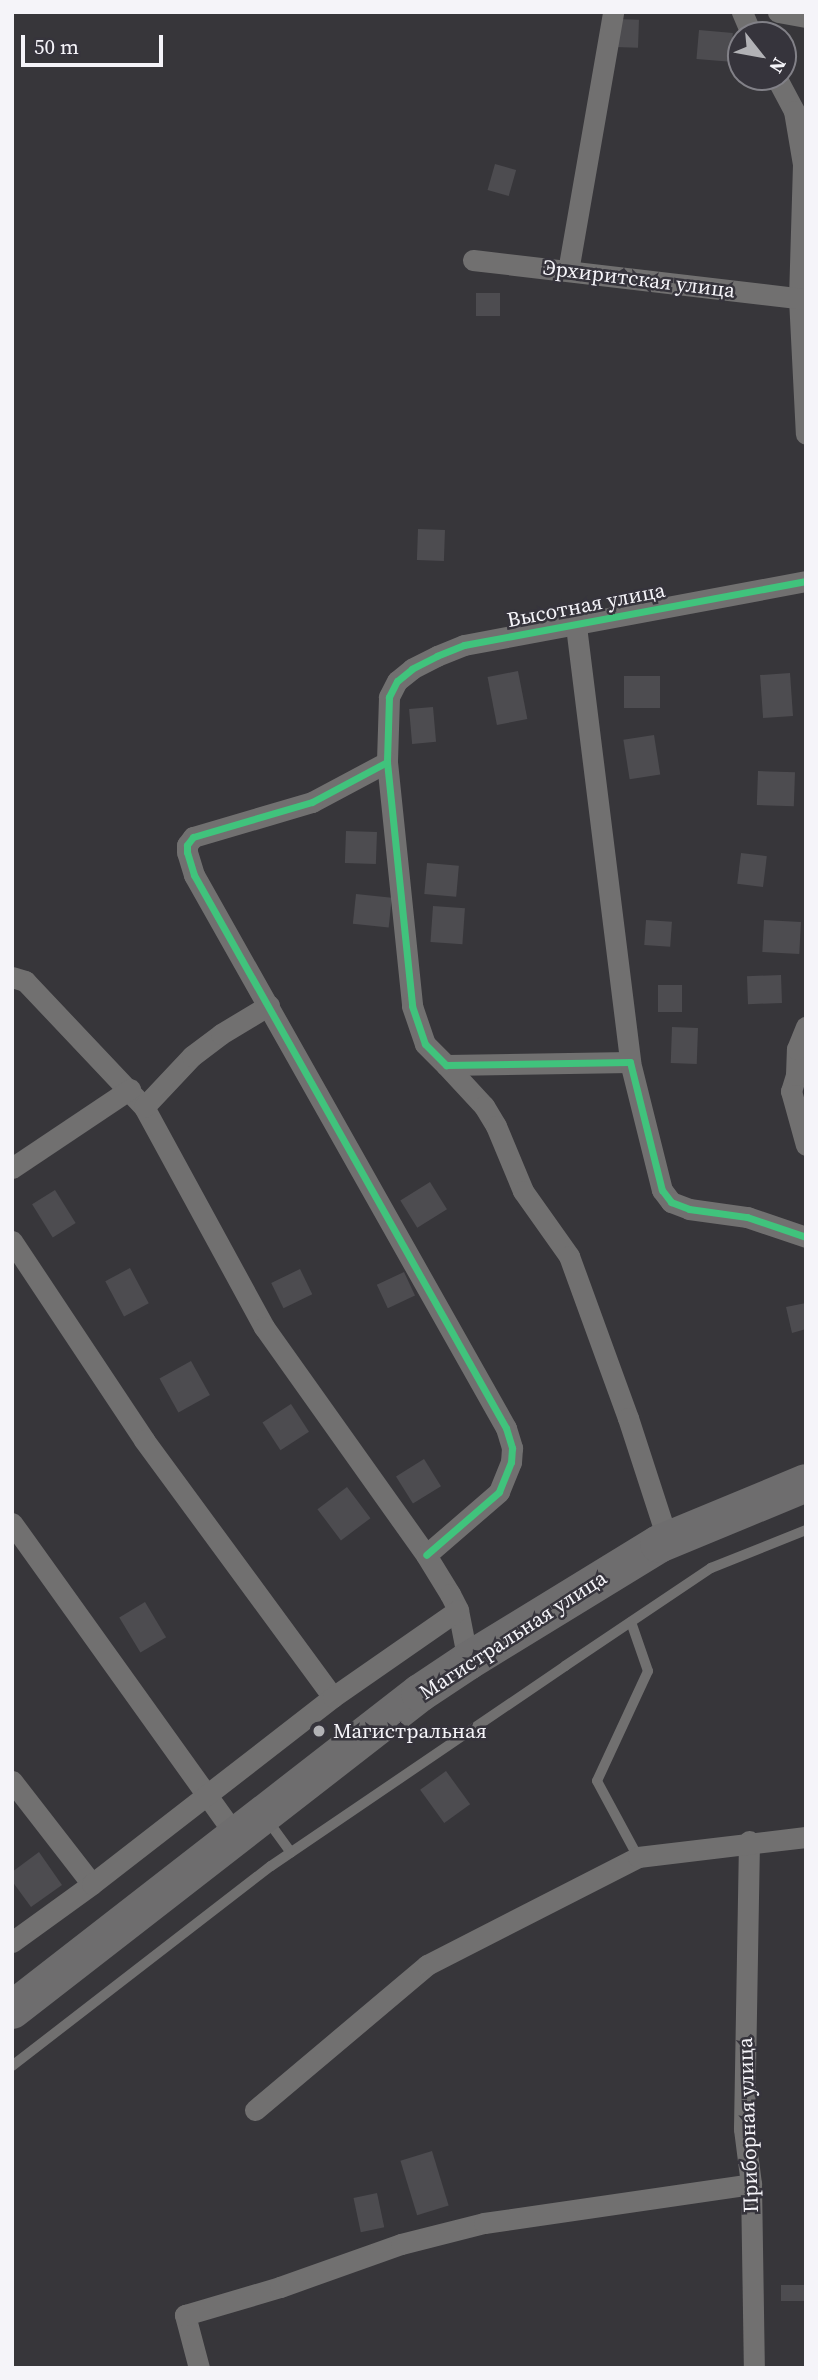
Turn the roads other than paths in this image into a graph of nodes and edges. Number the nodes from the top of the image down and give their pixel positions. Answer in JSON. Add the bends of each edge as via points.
{"nodes":[{"id":1,"x":613,"y":12,"type":"edge"},
{"id":2,"x":778,"y":12,"type":"edge"},
{"id":3,"x":806,"y":17,"type":"edge"},
{"id":4,"x":783,"y":91,"type":"edge"},
{"id":5,"x":804,"y":229,"type":"edge"},
{"id":6,"x":473,"y":260,"type":"dead end"},
{"id":7,"x":568,"y":271,"type":"junction"},
{"id":8,"x":802,"y":299,"type":"edge"},
{"id":9,"x":806,"y":434,"type":"edge"},
{"id":10,"x":806,"y":581,"type":"edge"},
{"id":11,"x":576,"y":626,"type":"junction"},
{"id":12,"x":387,"y":762,"type":"junction"},
{"id":13,"x":12,"y":976,"type":"edge"},
{"id":14,"x":269,"y":1005,"type":"junction"},
{"id":15,"x":806,"y":1027,"type":"edge"},
{"id":16,"x":630,"y":1062,"type":"junction"},
{"id":17,"x":446,"y":1065,"type":"junction"},
{"id":18,"x":801,"y":1073,"type":"edge"},
{"id":19,"x":130,"y":1089,"type":"junction"},
{"id":20,"x":144,"y":1107,"type":"junction"},
{"id":21,"x":806,"y":1144,"type":"edge"},
{"id":22,"x":12,"y":1168,"type":"edge"},
{"id":23,"x":806,"y":1237,"type":"edge"},
{"id":24,"x":12,"y":1241,"type":"edge"},
{"id":25,"x":806,"y":1483,"type":"edge"},
{"id":26,"x":12,"y":1523,"type":"edge"},
{"id":27,"x":806,"y":1530,"type":"edge"},
{"id":28,"x":668,"y":1541,"type":"junction"},
{"id":29,"x":426,"y":1555,"type":"junction"},
{"id":30,"x":458,"y":1610,"type":"junction"},
{"id":31,"x":631,"y":1622,"type":"junction"},
{"id":32,"x":468,"y":1661,"type":"junction"},
{"id":33,"x":332,"y":1697,"type":"junction"},
{"id":34,"x":12,"y":1781,"type":"edge"},
{"id":35,"x":206,"y":1794,"type":"junction"},
{"id":36,"x":251,"y":1826,"type":"junction"},
{"id":37,"x":806,"y":1837,"type":"edge"},
{"id":38,"x":748,"y":1841,"type":"junction"},
{"id":39,"x":291,"y":1853,"type":"junction"},
{"id":40,"x":638,"y":1857,"type":"junction"},
{"id":41,"x":92,"y":1884,"type":"junction"},
{"id":42,"x":12,"y":1942,"type":"edge"},
{"id":43,"x":12,"y":2010,"type":"edge"},
{"id":44,"x":12,"y":2066,"type":"edge"},
{"id":45,"x":255,"y":2110,"type":"dead end"},
{"id":46,"x":751,"y":2184,"type":"junction"},
{"id":47,"x":199,"y":2368,"type":"edge"},
{"id":48,"x":754,"y":2368,"type":"edge"}],
"edges":[{"from":1,"to":7,"type":"street"},
{"from":2,"to":3,"type":"street"},
{"from":4,"to":5,"type":"street","via":[[800,136]]},
{"from":5,"to":8,"type":"street"},
{"from":6,"to":7,"type":"street","name":"Эрхиритская улица"},
{"from":7,"to":8,"type":"street","name":"Эрхиритская улица"},
{"from":8,"to":9,"type":"street"},
{"from":10,"to":11,"type":"street","name":"Высотная улица"},
{"from":11,"to":12,"type":"street","name":"Высотная улица","via":[[464,645],[412,669],[397,681],[389,697]]},
{"from":11,"to":16,"type":"street"},
{"from":12,"to":14,"type":"street","via":[[312,802],[193,837],[187,845],[194,875]]},
{"from":12,"to":17,"type":"street","via":[[412,1006],[425,1044]]},
{"from":13,"to":19,"type":"street","via":[[25,981]]},
{"from":14,"to":20,"type":"street","via":[[192,1056]]},
{"from":14,"to":29,"type":"street","via":[[506,1428],[512,1448],[499,1492]]},
{"from":15,"to":18,"type":"street","via":[[797,1049]]},
{"from":16,"to":17,"type":"street"},
{"from":16,"to":23,"type":"street","via":[[662,1190],[671,1202],[747,1217]]},
{"from":17,"to":28,"type":"street","via":[[484,1106],[523,1191],[569,1256]]},
{"from":18,"to":21,"type":"street","via":[[791,1091]]},
{"from":19,"to":20,"type":"street"},
{"from":19,"to":22,"type":"street"},
{"from":20,"to":29,"type":"street","via":[[264,1327]]},
{"from":24,"to":33,"type":"street","via":[[144,1440]]},
{"from":25,"to":28,"type":"highway","name":"Магистральная улица"},
{"from":26,"to":35,"type":"street"},
{"from":27,"to":31,"type":"lane","via":[[711,1568]]},
{"from":28,"to":32,"type":"highway","name":"Магистральная улица","via":[[536,1616]]},
{"from":29,"to":30,"type":"street"},
{"from":30,"to":32,"type":"street"},
{"from":30,"to":33,"type":"street"},
{"from":31,"to":39,"type":"lane"},
{"from":31,"to":40,"type":"lane","via":[[648,1671],[597,1781]]},
{"from":32,"to":36,"type":"highway","name":"Магистральная улица"},
{"from":33,"to":35,"type":"street"},
{"from":34,"to":41,"type":"street"},
{"from":35,"to":36,"type":"street"},
{"from":35,"to":41,"type":"street"},
{"from":36,"to":39,"type":"lane"},
{"from":36,"to":43,"type":"highway","name":"Магистральная улица"},
{"from":37,"to":38,"type":"street"},
{"from":38,"to":40,"type":"street"},
{"from":38,"to":46,"type":"street","name":"Приборная улица","via":[[744,2129]]},
{"from":39,"to":44,"type":"lane"},
{"from":40,"to":45,"type":"street","via":[[427,1965]]},
{"from":41,"to":42,"type":"street"},
{"from":46,"to":47,"type":"street","via":[[484,2223],[401,2244],[185,2315]]},
{"from":46,"to":48,"type":"street","name":"Приборная улица"}]}
